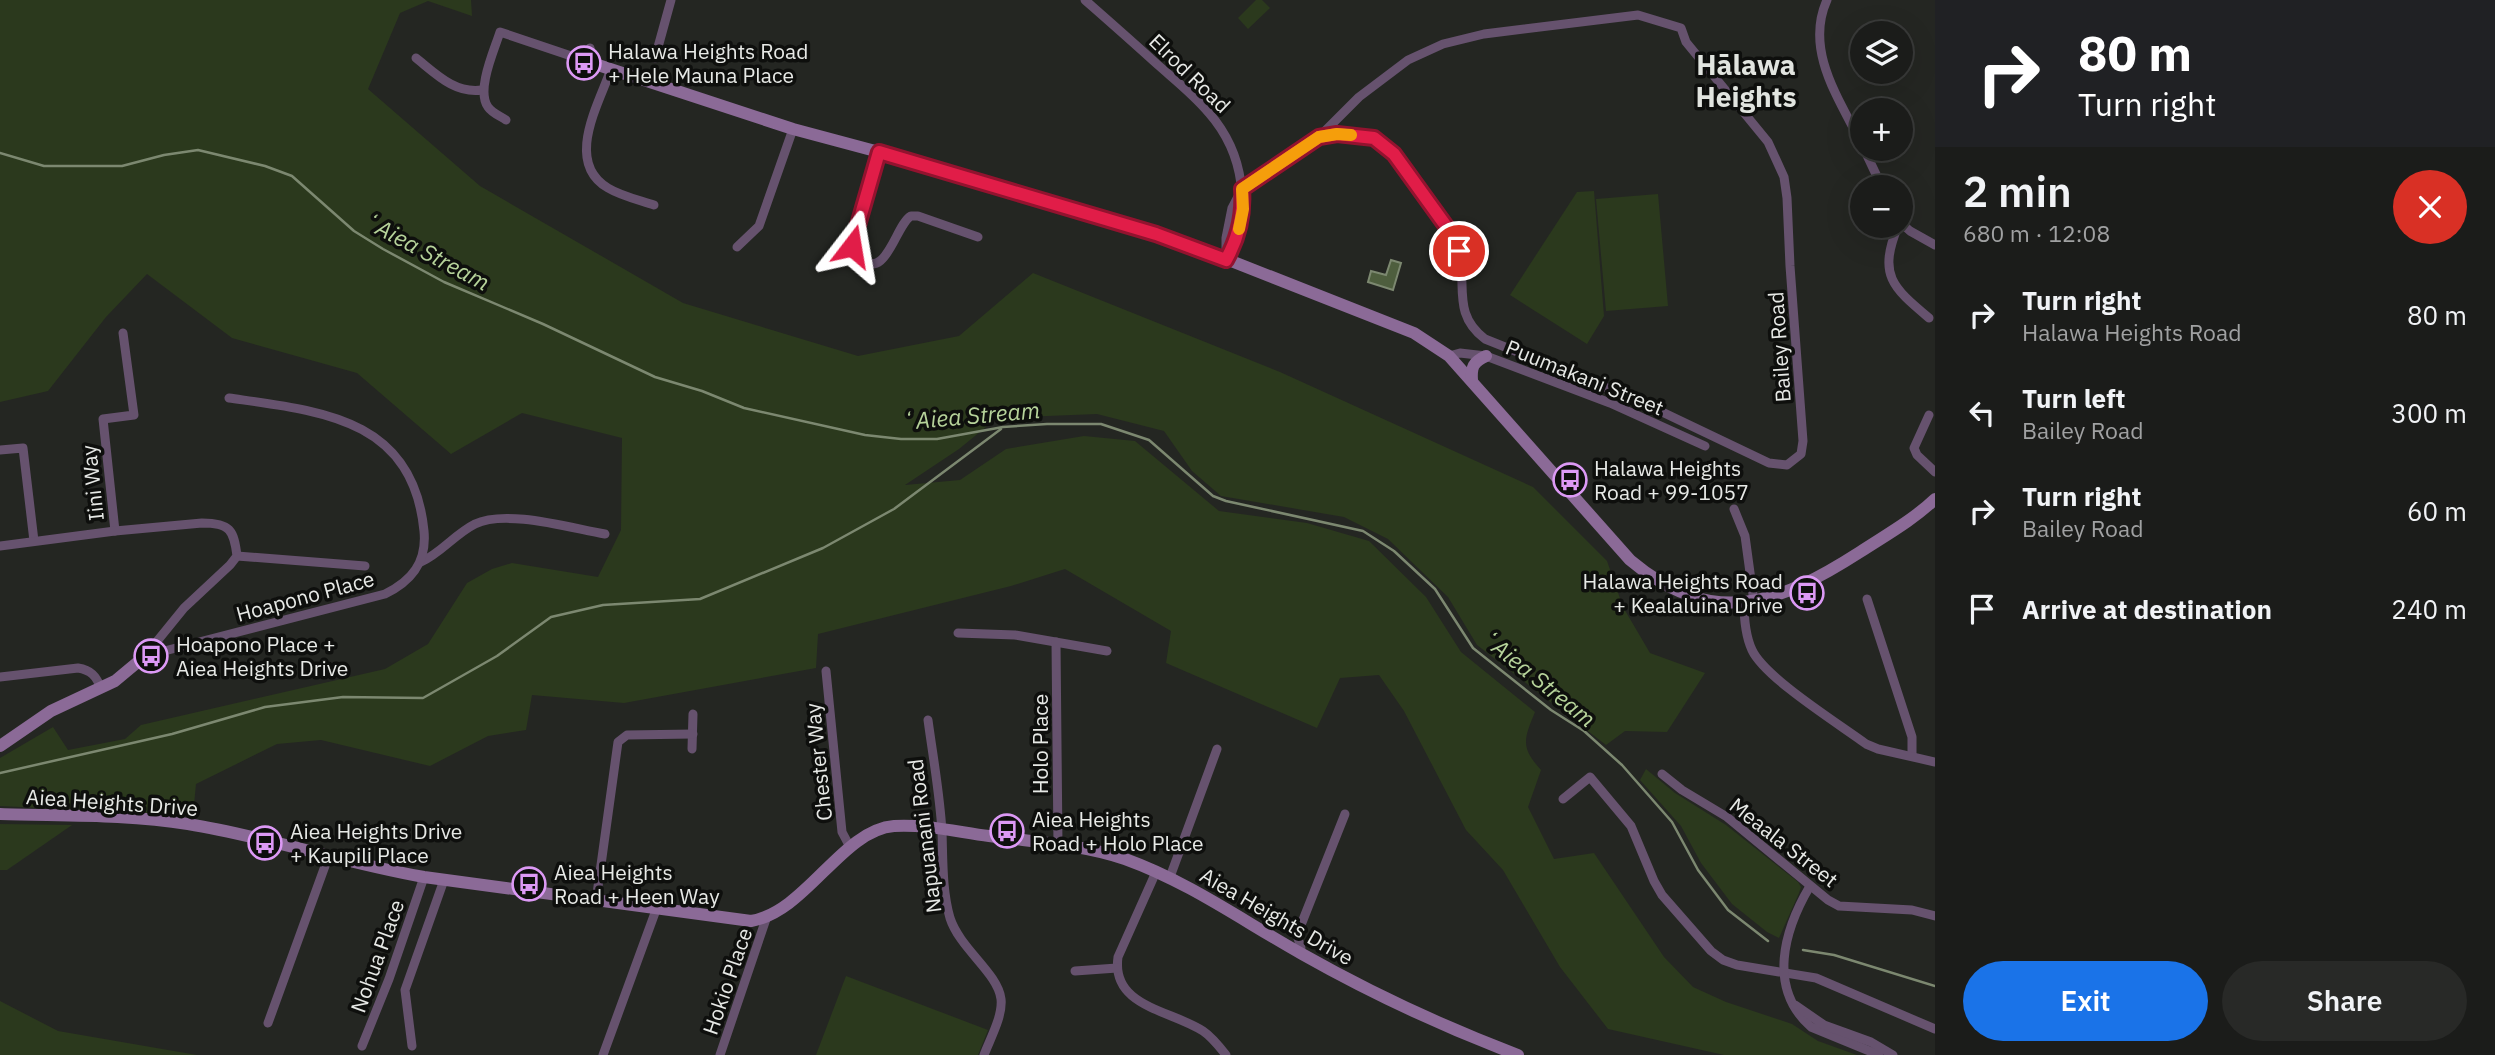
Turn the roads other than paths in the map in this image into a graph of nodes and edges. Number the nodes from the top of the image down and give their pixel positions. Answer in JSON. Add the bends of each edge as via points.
{"nodes":[{"id":1,"x":671,"y":0,"type":"edge"},
{"id":2,"x":1086,"y":0,"type":"edge"},
{"id":3,"x":1827,"y":0,"type":"edge"},
{"id":4,"x":590,"y":48,"type":"dead end"},
{"id":5,"x":416,"y":58,"type":"dead end"},
{"id":6,"x":655,"y":58,"type":"dead end"},
{"id":7,"x":595,"y":64,"type":"junction"},
{"id":8,"x":611,"y":69,"type":"junction"},
{"id":9,"x":482,"y":90,"type":"junction"},
{"id":10,"x":506,"y":120,"type":"dead end"},
{"id":11,"x":1850,"y":121,"type":"edge"},
{"id":12,"x":793,"y":129,"type":"junction"},
{"id":13,"x":1319,"y":137,"type":"junction"},
{"id":14,"x":879,"y":152,"type":"junction"},
{"id":15,"x":1242,"y":189,"type":"junction"},
{"id":16,"x":654,"y":205,"type":"dead end"},
{"id":17,"x":1913,"y":233,"type":"edge"},
{"id":18,"x":978,"y":237,"type":"dead end"},
{"id":19,"x":1894,"y":238,"type":"edge"},
{"id":20,"x":1935,"y":245,"type":"edge"},
{"id":21,"x":737,"y":247,"type":"dead end"},
{"id":22,"x":1226,"y":260,"type":"junction"},
{"id":23,"x":1929,"y":318,"type":"dead end"},
{"id":24,"x":123,"y":333,"type":"dead end"},
{"id":25,"x":1449,"y":356,"type":"junction"},
{"id":26,"x":1486,"y":356,"type":"junction"},
{"id":27,"x":1472,"y":381,"type":"junction"},
{"id":28,"x":229,"y":398,"type":"dead end"},
{"id":29,"x":1929,"y":415,"type":"dead end"},
{"id":30,"x":1705,"y":446,"type":"dead end"},
{"id":31,"x":0,"y":450,"type":"edge"},
{"id":32,"x":1935,"y":472,"type":"edge"},
{"id":33,"x":1935,"y":499,"type":"edge"},
{"id":34,"x":1734,"y":509,"type":"dead end"},
{"id":35,"x":115,"y":531,"type":"junction"},
{"id":36,"x":605,"y":534,"type":"dead end"},
{"id":37,"x":34,"y":541,"type":"junction"},
{"id":38,"x":0,"y":546,"type":"edge"},
{"id":39,"x":237,"y":556,"type":"junction"},
{"id":40,"x":421,"y":562,"type":"junction"},
{"id":41,"x":365,"y":566,"type":"dead end"},
{"id":42,"x":1867,"y":599,"type":"dead end"},
{"id":43,"x":1749,"y":602,"type":"junction"},
{"id":44,"x":958,"y":633,"type":"dead end"},
{"id":45,"x":1056,"y":642,"type":"junction"},
{"id":46,"x":1107,"y":651,"type":"dead end"},
{"id":47,"x":145,"y":656,"type":"junction"},
{"id":48,"x":826,"y":671,"type":"dead end"},
{"id":49,"x":0,"y":677,"type":"edge"},
{"id":50,"x":102,"y":688,"type":"junction"},
{"id":51,"x":693,"y":714,"type":"dead end"},
{"id":52,"x":928,"y":720,"type":"dead end"},
{"id":53,"x":693,"y":734,"type":"junction"},
{"id":54,"x":0,"y":746,"type":"edge"},
{"id":55,"x":692,"y":748,"type":"dead end"},
{"id":56,"x":1217,"y":749,"type":"dead end"},
{"id":57,"x":1912,"y":756,"type":"junction"},
{"id":58,"x":1935,"y":762,"type":"edge"},
{"id":59,"x":1662,"y":774,"type":"dead end"},
{"id":60,"x":1563,"y":799,"type":"dead end"},
{"id":61,"x":0,"y":814,"type":"edge"},
{"id":62,"x":1345,"y":814,"type":"dead end"},
{"id":63,"x":942,"y":830,"type":"junction"},
{"id":64,"x":1058,"y":846,"type":"junction"},
{"id":65,"x":850,"y":847,"type":"junction"},
{"id":66,"x":329,"y":855,"type":"junction"},
{"id":67,"x":1156,"y":872,"type":"junction"},
{"id":68,"x":424,"y":877,"type":"junction"},
{"id":69,"x":1170,"y":877,"type":"junction"},
{"id":70,"x":444,"y":880,"type":"junction"},
{"id":71,"x":1810,"y":886,"type":"junction"},
{"id":72,"x":596,"y":901,"type":"junction"},
{"id":73,"x":656,"y":910,"type":"junction"},
{"id":74,"x":1935,"y":916,"type":"edge"},
{"id":75,"x":766,"y":919,"type":"junction"},
{"id":76,"x":1299,"y":953,"type":"junction"},
{"id":77,"x":1117,"y":968,"type":"junction"},
{"id":78,"x":1076,"y":971,"type":"dead end"},
{"id":79,"x":1783,"y":972,"type":"junction"},
{"id":80,"x":1794,"y":1004,"type":"junction"},
{"id":81,"x":268,"y":1023,"type":"dead end"},
{"id":82,"x":1935,"y":1029,"type":"edge"},
{"id":83,"x":362,"y":1046,"type":"dead end"},
{"id":84,"x":412,"y":1046,"type":"dead end"},
{"id":85,"x":603,"y":1055,"type":"edge"},
{"id":86,"x":720,"y":1055,"type":"edge"},
{"id":87,"x":984,"y":1055,"type":"edge"},
{"id":88,"x":1226,"y":1055,"type":"edge"},
{"id":89,"x":1518,"y":1055,"type":"edge"},
{"id":90,"x":1879,"y":1055,"type":"edge"},
{"id":91,"x":1893,"y":1055,"type":"edge"}],
"edges":[{"from":1,"to":6,"type":"street"},
{"from":2,"to":15,"type":"street","name":"Elrod Road","via":[[1209,113],[1232,149]]},
{"from":3,"to":11,"type":"street","via":[[1818,32],[1820,54]]},
{"from":4,"to":7,"type":"street"},
{"from":5,"to":9,"type":"street","via":[[459,89]]},
{"from":7,"to":8,"type":"street"},
{"from":7,"to":9,"type":"street","via":[[500,33]]},
{"from":8,"to":12,"type":"street"},
{"from":8,"to":16,"type":"street","via":[[586,141],[586,157],[597,179],[609,189]]},
{"from":9,"to":10,"type":"street","via":[[489,110]]},
{"from":12,"to":14,"type":"street"},
{"from":12,"to":21,"type":"street","via":[[759,226]]},
{"from":13,"to":13,"type":"street","name":"Bailey Road","via":[[1374,138],[1394,154],[1451,233],[1460,261],[1466,318],[1485,339],[1637,400],[1769,463],[1787,465],[1797,458],[1803,448],[1784,177],[1768,142],[1686,42],[1681,28],[1638,15],[1484,34],[1443,44],[1387,75]]},
{"from":13,"to":15,"type":"street","name":"Bailey Road"},
{"from":14,"to":18,"type":"street","via":[[853,235],[852,246],[865,261],[885,258],[900,225],[911,216]]},
{"from":14,"to":22,"type":"street","via":[[1156,234]]},
{"from":15,"to":22,"type":"street","via":[[1232,208]]},
{"from":17,"to":20,"type":"street"},
{"from":19,"to":23,"type":"street","via":[[1890,276],[1895,288]]},
{"from":22,"to":25,"type":"street","via":[[1414,333]]},
{"from":24,"to":35,"type":"street","name":"Iini Way","via":[[134,415],[103,419]]},
{"from":25,"to":26,"type":"street","name":"Puumakani Street"},
{"from":25,"to":27,"type":"street"},
{"from":26,"to":27,"type":"street","via":[[1474,363]]},
{"from":26,"to":30,"type":"street","name":"Puumakani Street","via":[[1610,403]]},
{"from":27,"to":43,"type":"street","via":[[1646,574],[1692,597]]},
{"from":28,"to":40,"type":"street","via":[[334,416],[387,446],[413,483],[422,508]]},
{"from":29,"to":32,"type":"street","via":[[1914,448]]},
{"from":31,"to":37,"type":"street","via":[[23,448]]},
{"from":33,"to":43,"type":"street","via":[[1820,577],[1779,596]]},
{"from":34,"to":43,"type":"street","via":[[1745,536]]},
{"from":35,"to":37,"type":"street"},
{"from":35,"to":39,"type":"street","via":[[216,523],[235,537]]},
{"from":36,"to":40,"type":"street","name":"Hoapono Place","via":[[492,518],[473,525]]},
{"from":37,"to":38,"type":"street"},
{"from":39,"to":41,"type":"street"},
{"from":39,"to":47,"type":"street","via":[[184,608]]},
{"from":40,"to":47,"type":"street","name":"Hoapono Place","via":[[414,574],[385,594]]},
{"from":42,"to":57,"type":"street","via":[[1912,737]]},
{"from":43,"to":57,"type":"street","via":[[1747,635],[1753,652],[1770,673],[1866,744]]},
{"from":44,"to":45,"type":"street"},
{"from":45,"to":46,"type":"street"},
{"from":45,"to":64,"type":"street","name":"Holo Place"},
{"from":47,"to":50,"type":"street"},
{"from":48,"to":65,"type":"street","name":"Chester Way","via":[[842,832]]},
{"from":49,"to":50,"type":"street","via":[[78,668],[89,670]]},
{"from":50,"to":54,"type":"street","via":[[51,710]]},
{"from":51,"to":53,"type":"street"},
{"from":52,"to":63,"type":"street","name":"Napuanani Road"},
{"from":53,"to":55,"type":"street"},
{"from":53,"to":72,"type":"street","via":[[627,735],[618,742]]},
{"from":56,"to":69,"type":"street"},
{"from":57,"to":58,"type":"street"},
{"from":59,"to":71,"type":"street","name":"Meaala Street","via":[[1727,817]]},
{"from":60,"to":79,"type":"street","via":[[1590,776],[1632,826],[1662,895],[1711,951],[1737,965]]},
{"from":61,"to":66,"type":"street","name":"Aiea Heights Drive","via":[[186,824]]},
{"from":62,"to":76,"type":"street","via":[[1297,935]]},
{"from":63,"to":64,"type":"street","name":"Aiea Heights Drive"},
{"from":63,"to":65,"type":"street","name":"Aiea Heights Drive","via":[[892,827],[875,831]]},
{"from":63,"to":87,"type":"street","name":"Napuanani Road","via":[[946,895],[956,935],[994,981],[1001,1000]]},
{"from":64,"to":67,"type":"street","name":"Aiea Heights Drive","via":[[1105,854]]},
{"from":65,"to":75,"type":"street","name":"Aiea Heights Drive"},
{"from":66,"to":68,"type":"street","name":"Aiea Heights Drive"},
{"from":66,"to":81,"type":"street"},
{"from":67,"to":69,"type":"street","name":"Aiea Heights Drive"},
{"from":67,"to":77,"type":"street"},
{"from":68,"to":70,"type":"street","name":"Aiea Heights Drive"},
{"from":68,"to":83,"type":"street","name":"Nohua Place"},
{"from":69,"to":76,"type":"street","name":"Aiea Heights Drive"},
{"from":70,"to":72,"type":"street","name":"Aiea Heights Drive"},
{"from":70,"to":84,"type":"street","via":[[405,990]]},
{"from":71,"to":74,"type":"street","name":"Meaala Street","via":[[1839,906],[1912,910]]},
{"from":71,"to":79,"type":"street","via":[[1789,933]]},
{"from":72,"to":73,"type":"street","name":"Aiea Heights Drive"},
{"from":73,"to":75,"type":"street","name":"Aiea Heights Drive","via":[[731,920]]},
{"from":73,"to":85,"type":"street"},
{"from":75,"to":86,"type":"street","name":"Hokio Place"},
{"from":76,"to":89,"type":"street","name":"Aiea Heights Drive","via":[[1361,986]]},
{"from":77,"to":78,"type":"street"},
{"from":77,"to":88,"type":"street","via":[[1129,994],[1203,1031]]},
{"from":79,"to":80,"type":"street"},
{"from":79,"to":82,"type":"street","via":[[1816,978]]},
{"from":80,"to":90,"type":"street","via":[[1811,1027]]},
{"from":80,"to":91,"type":"street","via":[[1824,1025]]}]}
